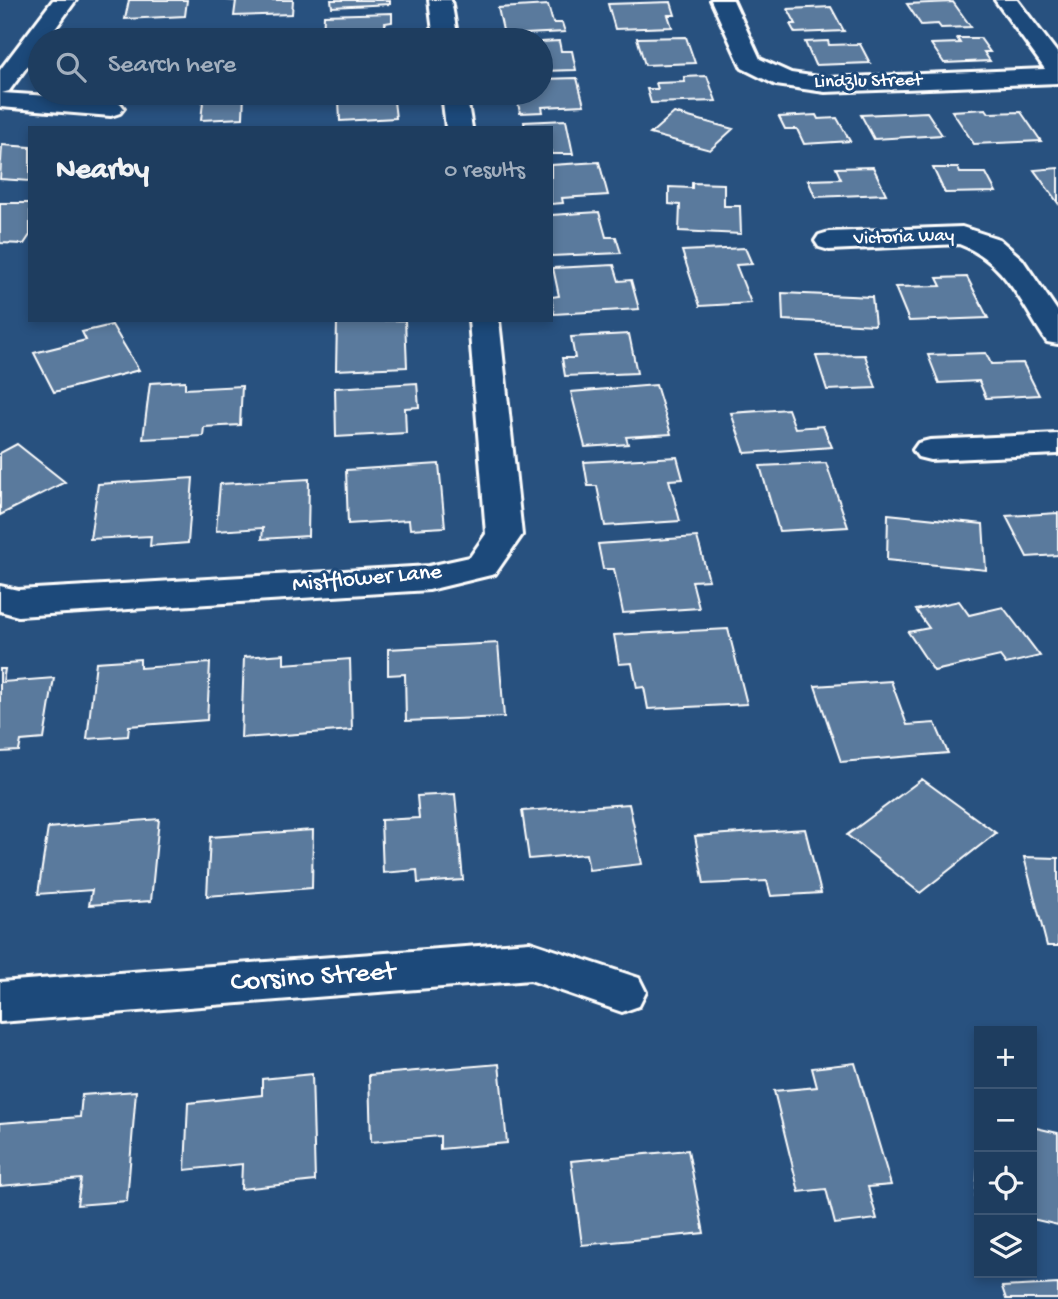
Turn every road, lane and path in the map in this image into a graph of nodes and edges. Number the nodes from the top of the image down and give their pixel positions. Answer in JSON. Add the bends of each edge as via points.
{"nodes":[{"id":1,"x":65,"y":0,"type":"edge"},
{"id":2,"x":440,"y":0,"type":"edge"},
{"id":3,"x":722,"y":0,"type":"edge"},
{"id":4,"x":1006,"y":0,"type":"edge"},
{"id":5,"x":44,"y":28,"type":"edge"},
{"id":6,"x":444,"y":28,"type":"edge"},
{"id":7,"x":28,"y":49,"type":"edge"},
{"id":8,"x":1058,"y":70,"type":"edge"},
{"id":9,"x":1058,"y":76,"type":"edge"},
{"id":10,"x":0,"y":86,"type":"edge"},
{"id":11,"x":0,"y":100,"type":"edge"},
{"id":12,"x":28,"y":102,"type":"edge"},
{"id":13,"x":69,"y":105,"type":"edge"},
{"id":14,"x":456,"y":105,"type":"edge"},
{"id":15,"x":111,"y":108,"type":"dead end"},
{"id":16,"x":459,"y":126,"type":"edge"},
{"id":17,"x":829,"y":241,"type":"dead end"},
{"id":18,"x":484,"y":322,"type":"edge"},
{"id":19,"x":1058,"y":335,"type":"edge"},
{"id":20,"x":1058,"y":443,"type":"edge"},
{"id":21,"x":930,"y":450,"type":"dead end"},
{"id":22,"x":0,"y":598,"type":"edge"},
{"id":23,"x":622,"y":992,"type":"dead end"},
{"id":24,"x":0,"y":1002,"type":"edge"}],
"edges":[{"from":1,"to":5,"type":"street"},
{"from":2,"to":6,"type":"street"},
{"from":3,"to":9,"type":"street","name":"Lindzlu Street","via":[[750,63],[785,80],[825,85]]},
{"from":4,"to":8,"type":"street"},
{"from":7,"to":10,"type":"street"},
{"from":11,"to":12,"type":"street"},
{"from":13,"to":15,"type":"street"},
{"from":14,"to":16,"type":"street"},
{"from":17,"to":19,"type":"street","name":"Victoria Way","via":[[962,235],[989,244],[1012,265]]},
{"from":18,"to":22,"type":"street","name":"Mistflower Lane","via":[[504,535],[482,565],[429,578],[18,603]]},
{"from":20,"to":21,"type":"street"},
{"from":23,"to":24,"type":"street","name":"Corsino Street","via":[[530,961]]}]}
